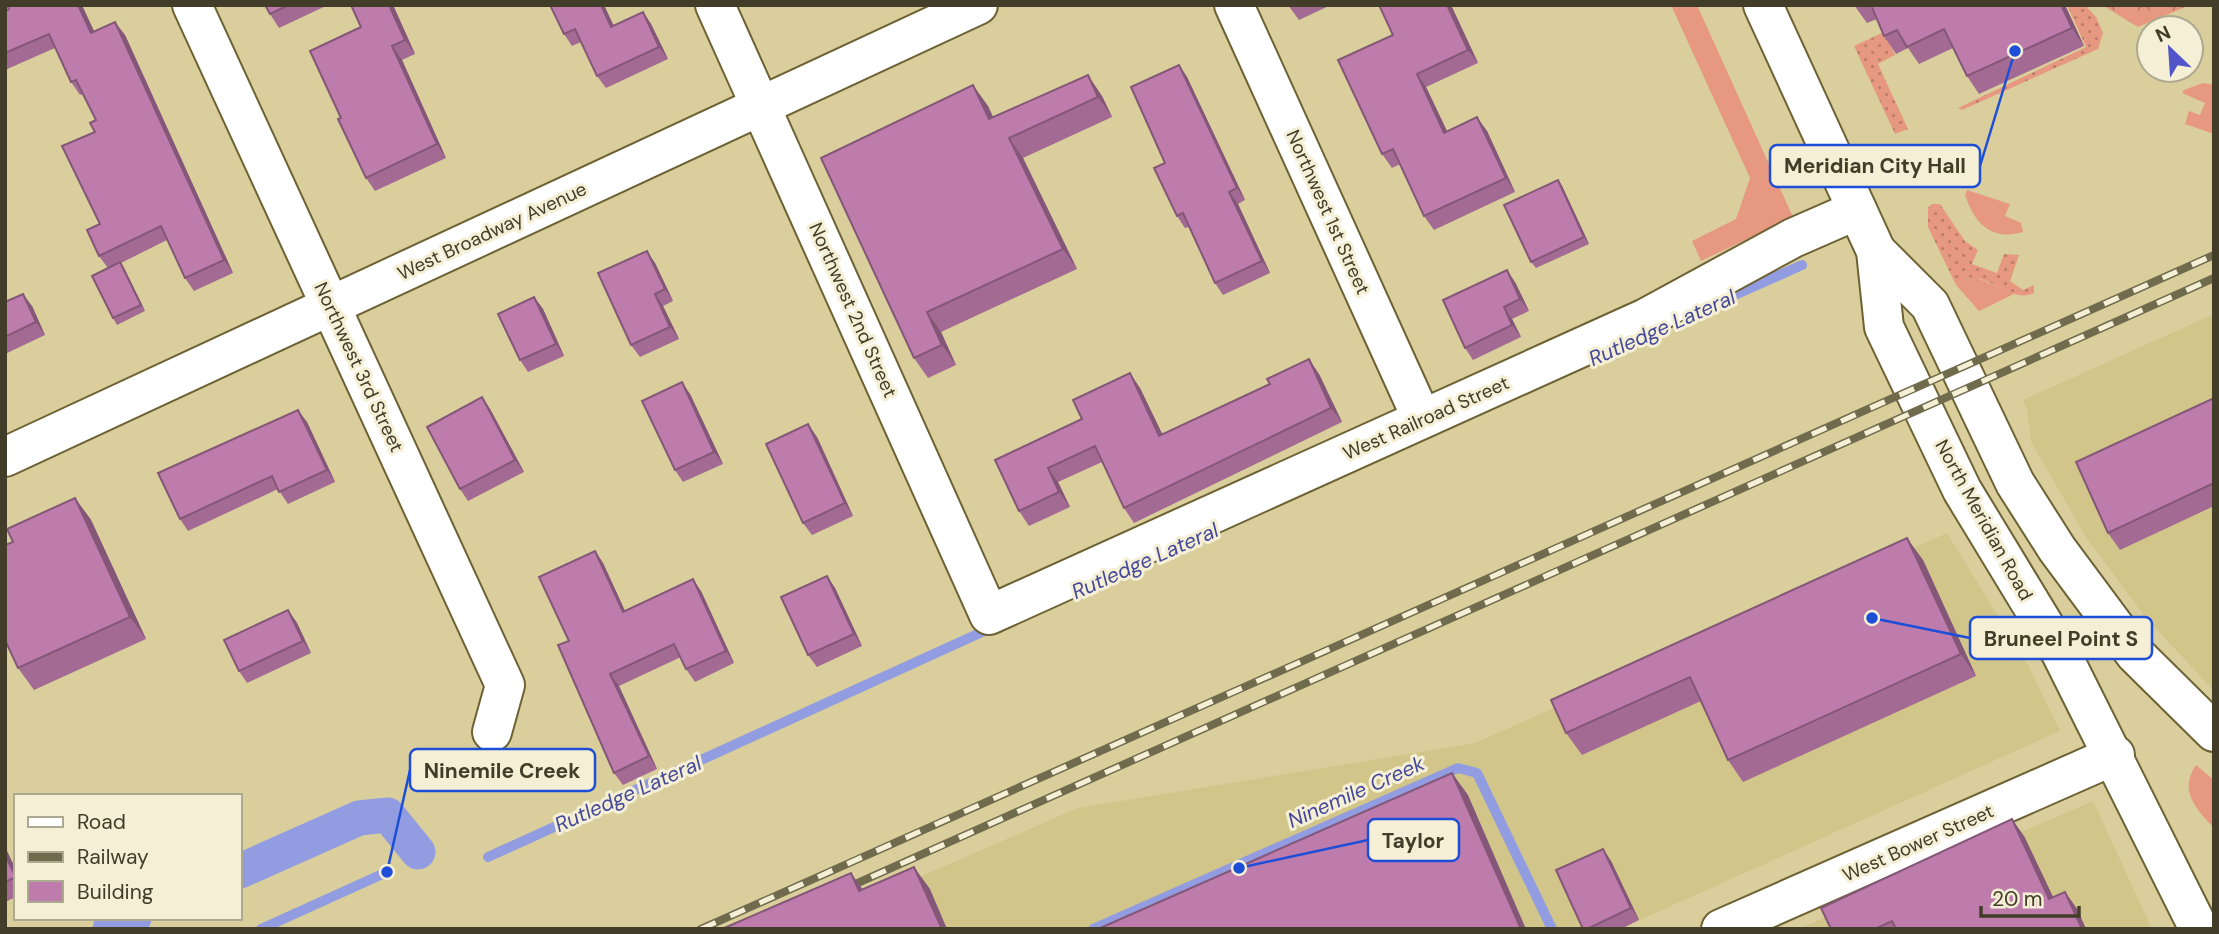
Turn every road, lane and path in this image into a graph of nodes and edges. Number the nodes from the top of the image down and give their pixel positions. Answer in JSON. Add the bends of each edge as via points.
{"nodes":[{"id":1,"x":192,"y":5,"type":"edge"},
{"id":2,"x":715,"y":5,"type":"edge"},
{"id":3,"x":978,"y":5,"type":"edge"},
{"id":4,"x":1234,"y":5,"type":"edge"},
{"id":5,"x":1763,"y":5,"type":"edge"},
{"id":6,"x":762,"y":106,"type":"junction"},
{"id":7,"x":1857,"y":210,"type":"junction"},
{"id":8,"x":1876,"y":251,"type":"junction"},
{"id":9,"x":330,"y":306,"type":"junction"},
{"id":10,"x":1422,"y":419,"type":"junction"},
{"id":11,"x":5,"y":457,"type":"edge"},
{"id":12,"x":989,"y":615,"type":"joint"},
{"id":13,"x":2211,"y":725,"type":"edge"},
{"id":14,"x":492,"y":732,"type":"dead end"},
{"id":15,"x":2115,"y":755,"type":"junction"},
{"id":16,"x":1721,"y":929,"type":"edge"},
{"id":17,"x":2199,"y":929,"type":"edge"}],
"edges":[{"from":1,"to":9,"type":"street","name":"Northwest 3rd Street"},
{"from":2,"to":6,"type":"street","name":"Northwest 2nd Street"},
{"from":3,"to":6,"type":"street","name":"West Broadway Avenue"},
{"from":4,"to":10,"type":"street","name":"Northwest 1st Street"},
{"from":5,"to":7,"type":"street","name":"North Meridian Road"},
{"from":6,"to":9,"type":"street","name":"West Broadway Avenue"},
{"from":6,"to":12,"type":"street","name":"Northwest 2nd Street"},
{"from":7,"to":8,"type":"street","name":"North Meridian Road"},
{"from":7,"to":10,"type":"street","name":"West Railroad Street","via":[[1646,318]]},
{"from":8,"to":13,"type":"street","name":"North Meridian Road","via":[[1930,304],[2015,483],[2057,549],[2135,654]]},
{"from":8,"to":15,"type":"street","name":"North Meridian Road","via":[[1889,340],[1962,490],[2061,653]]},
{"from":9,"to":11,"type":"street","name":"West Broadway Avenue"},
{"from":9,"to":14,"type":"street","name":"Northwest 3rd Street","via":[[505,685]]},
{"from":10,"to":12,"type":"street","name":"West Railroad Street"},
{"from":15,"to":16,"type":"street","name":"West Bower Street"},
{"from":15,"to":17,"type":"street","name":"North Meridian Road"}]}
